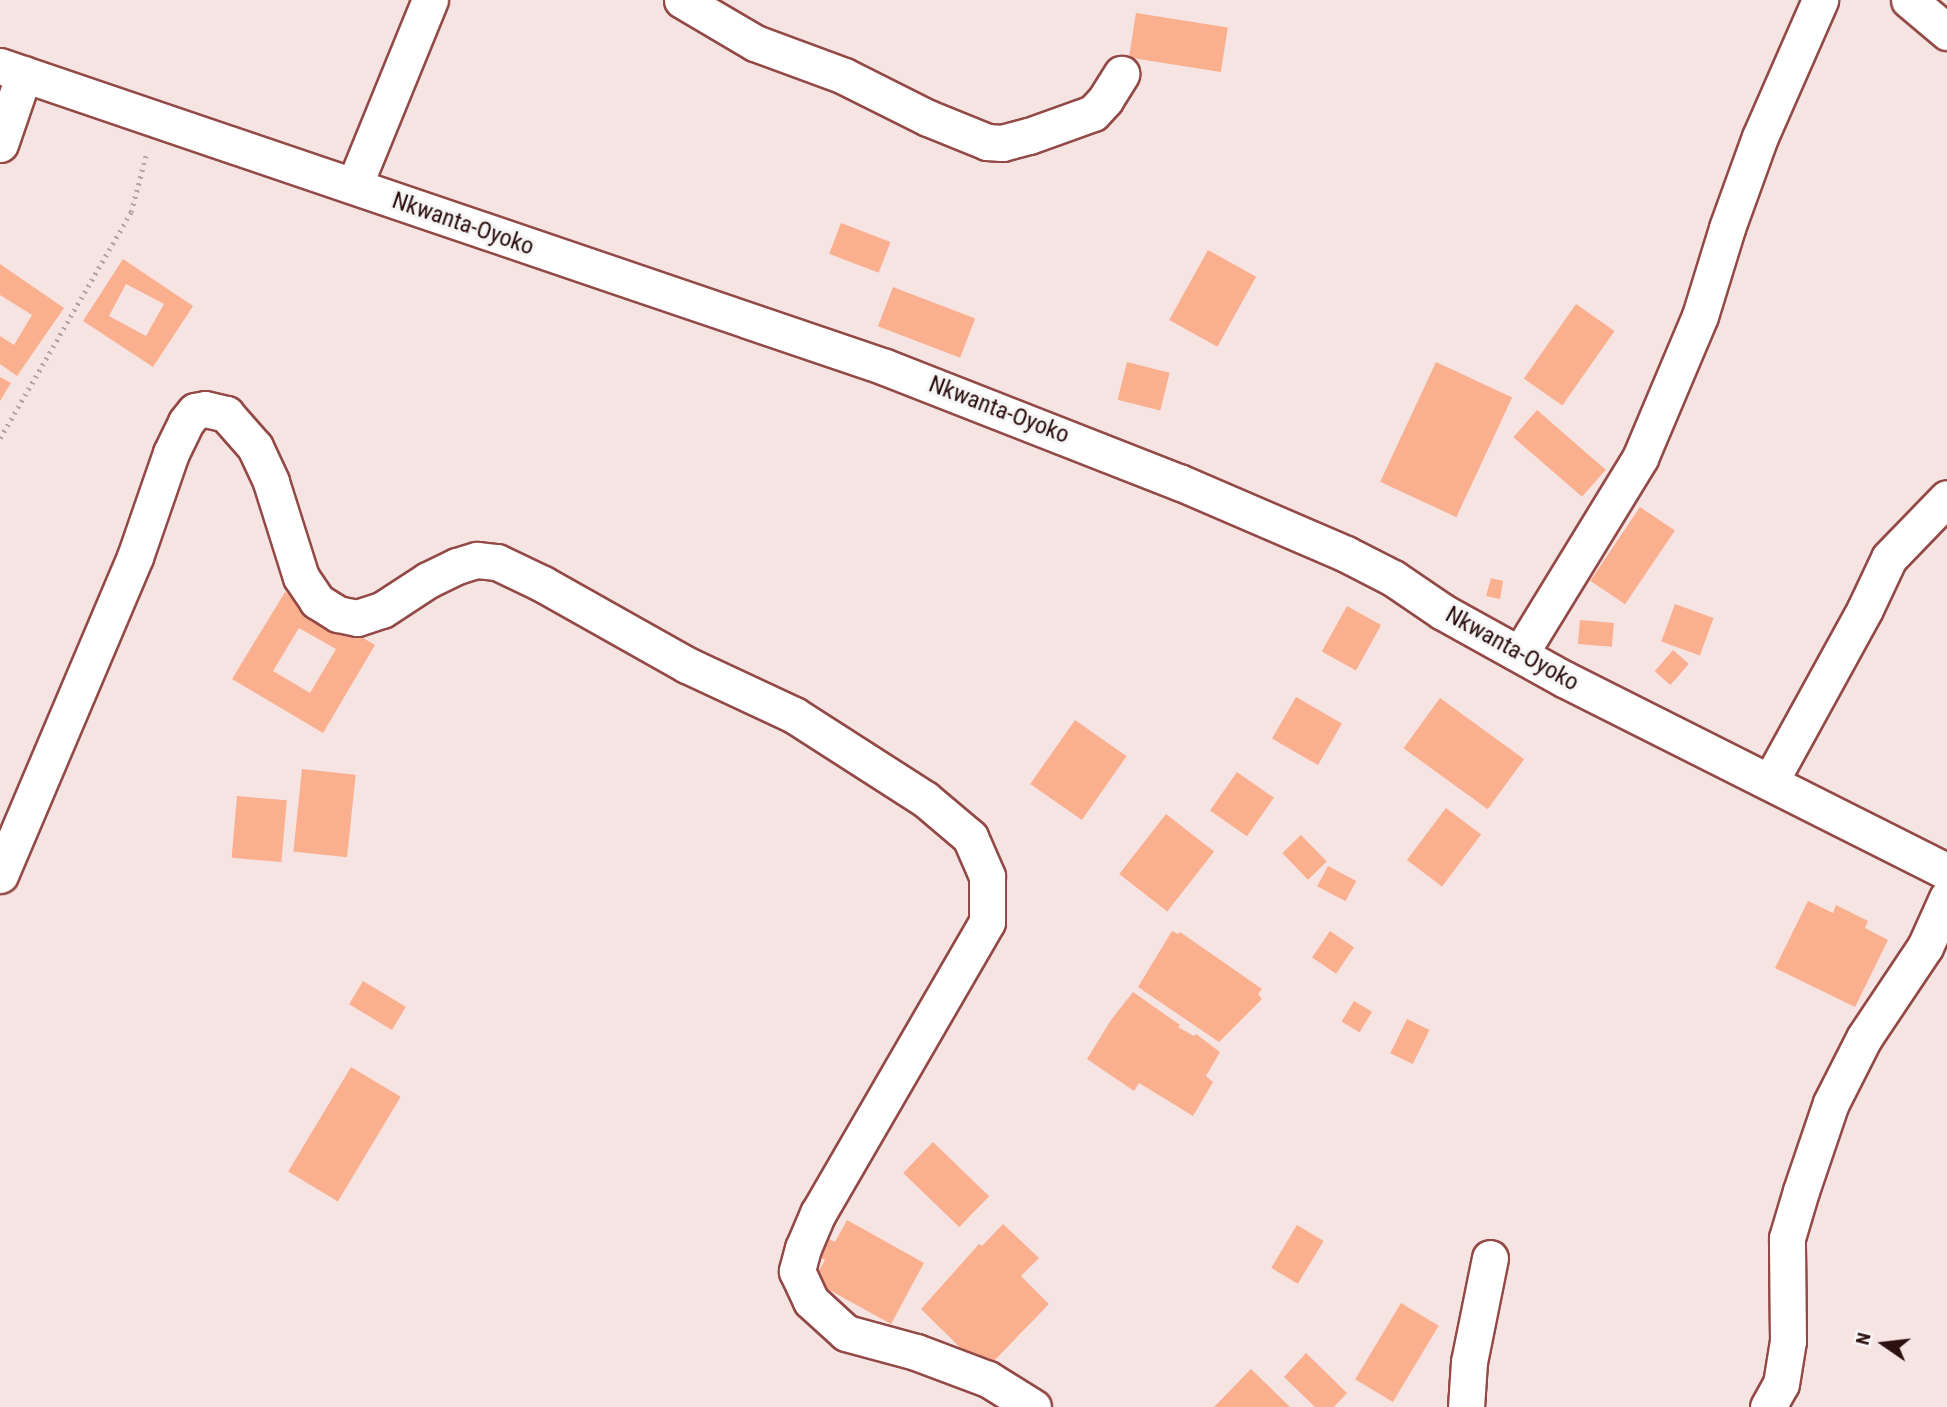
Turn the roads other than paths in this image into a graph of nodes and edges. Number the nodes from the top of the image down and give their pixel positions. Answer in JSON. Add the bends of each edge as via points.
{"nodes":[{"id":1,"x":430,"y":0,"type":"edge"},
{"id":2,"x":682,"y":0,"type":"edge"},
{"id":3,"x":1820,"y":0,"type":"edge"},
{"id":4,"x":1909,"y":0,"type":"edge"},
{"id":5,"x":1947,"y":32,"type":"edge"},
{"id":6,"x":12,"y":70,"type":"edge"},
{"id":7,"x":1121,"y":74,"type":"dead end"},
{"id":8,"x":0,"y":144,"type":"edge"},
{"id":9,"x":354,"y":186,"type":"junction"},
{"id":10,"x":1947,"y":498,"type":"edge"},
{"id":11,"x":1520,"y":654,"type":"junction"},
{"id":12,"x":1770,"y":782,"type":"junction"},
{"id":13,"x":1947,"y":872,"type":"edge"},
{"id":14,"x":0,"y":875,"type":"edge"},
{"id":15,"x":1947,"y":898,"type":"edge"},
{"id":16,"x":1490,"y":1258,"type":"dead end"},
{"id":17,"x":1033,"y":1407,"type":"edge"},
{"id":18,"x":1466,"y":1407,"type":"edge"},
{"id":19,"x":1768,"y":1407,"type":"edge"}],
"edges":[{"from":1,"to":9,"type":"street"},
{"from":2,"to":7,"type":"street","via":[[755,43],[844,76],[987,142],[1029,136],[1093,113]]},
{"from":3,"to":11,"type":"street","via":[[1760,137],[1700,316],[1640,458]]},
{"from":4,"to":5,"type":"street"},
{"from":6,"to":8,"type":"street"},
{"from":6,"to":9,"type":"street","name":"Nkwanta-Oyoko"},
{"from":9,"to":11,"type":"street","name":"Nkwanta-Oyoko","via":[[755,321],[1051,430],[1346,554]]},
{"from":10,"to":12,"type":"street","via":[[1889,558]]},
{"from":11,"to":12,"type":"street","name":"Nkwanta-Oyoko"},
{"from":12,"to":13,"type":"street","name":"Nkwanta-Oyoko"},
{"from":14,"to":17,"type":"street","via":[[135,557],[181,432],[195,411],[226,414],[255,447],[302,577],[317,601],[338,614],[357,618],[382,610],[457,566],[477,560],[497,562],[687,664],[794,715],[925,799],[970,837],[987,876],[987,922],[818,1213],[797,1271],[811,1301],[846,1333],[988,1379]]},
{"from":15,"to":19,"type":"street","via":[[1925,947],[1864,1038],[1831,1103],[1787,1238],[1788,1341],[1781,1384]]},
{"from":16,"to":18,"type":"street","via":[[1469,1362]]}]}
